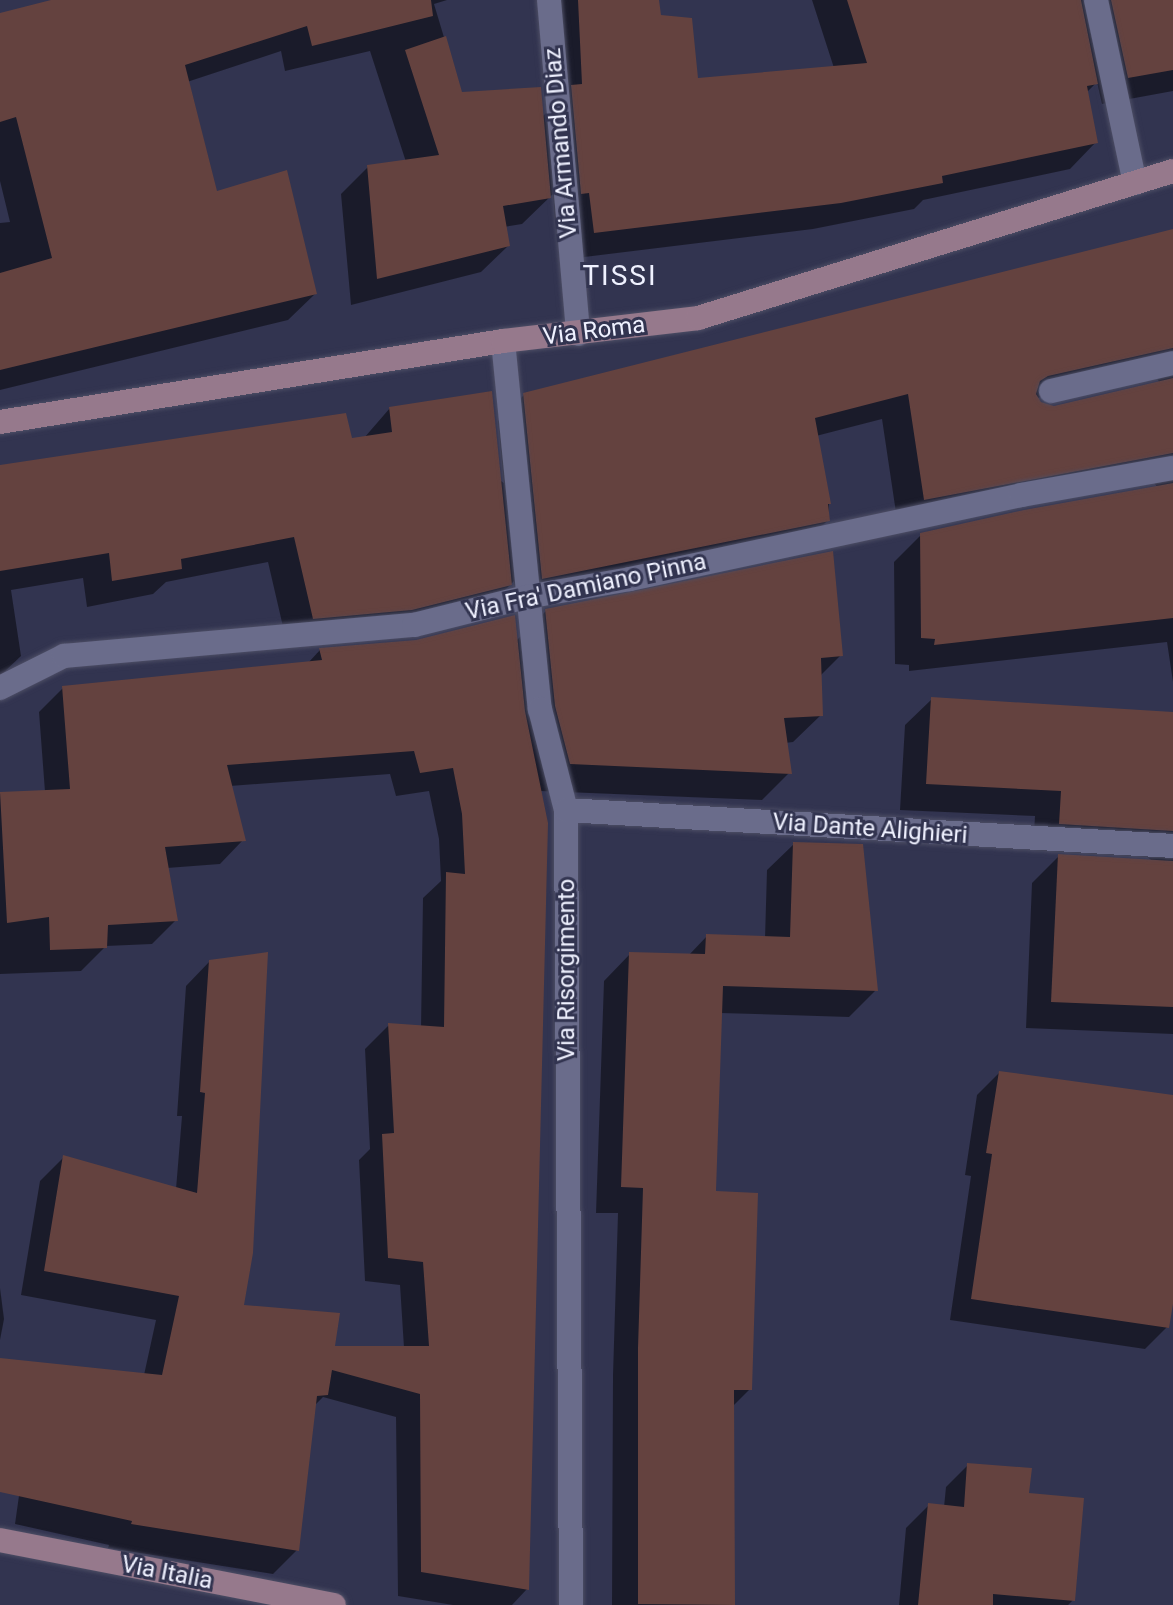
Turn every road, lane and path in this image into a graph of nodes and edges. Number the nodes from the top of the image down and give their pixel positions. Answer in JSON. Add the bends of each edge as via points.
{"nodes":[{"id":1,"x":549,"y":0,"type":"edge"},
{"id":2,"x":1096,"y":0,"type":"edge"},
{"id":3,"x":1173,"y":171,"type":"edge"},
{"id":4,"x":1135,"y":183,"type":"junction"},
{"id":5,"x":578,"y":334,"type":"junction"},
{"id":6,"x":503,"y":341,"type":"junction"},
{"id":7,"x":1173,"y":363,"type":"edge"},
{"id":8,"x":1051,"y":391,"type":"dead end"},
{"id":9,"x":0,"y":422,"type":"edge"},
{"id":10,"x":1173,"y":468,"type":"edge"},
{"id":11,"x":526,"y":597,"type":"junction"},
{"id":12,"x":0,"y":688,"type":"edge"},
{"id":13,"x":566,"y":810,"type":"junction"},
{"id":14,"x":1173,"y":846,"type":"edge"},
{"id":15,"x":0,"y":1540,"type":"edge"},
{"id":16,"x":334,"y":1605,"type":"edge"},
{"id":17,"x":571,"y":1605,"type":"edge"}],
"edges":[{"from":1,"to":5,"type":"street","name":"Via Armando Diaz"},
{"from":2,"to":4,"type":"street"},
{"from":3,"to":4,"type":"street","name":"Via Roma"},
{"from":4,"to":5,"type":"street","name":"Via Roma","via":[[698,318]]},
{"from":5,"to":6,"type":"street","name":"Via Roma"},
{"from":6,"to":9,"type":"street","name":"Via Roma"},
{"from":6,"to":11,"type":"street","name":"Via Risorgimento"},
{"from":7,"to":8,"type":"street"},
{"from":10,"to":11,"type":"street","name":"Via Fra' Damiano Pinna"},
{"from":11,"to":12,"type":"street","name":"Via Fra' Damiano Pinna","via":[[414,625],[64,656]]},
{"from":11,"to":13,"type":"street","name":"Via Risorgimento","via":[[540,709]]},
{"from":13,"to":14,"type":"street","name":"Via Dante Alighieri"},
{"from":13,"to":17,"type":"street","name":"Via Risorgimento"},
{"from":15,"to":16,"type":"street","name":"Via Italia"}]}
